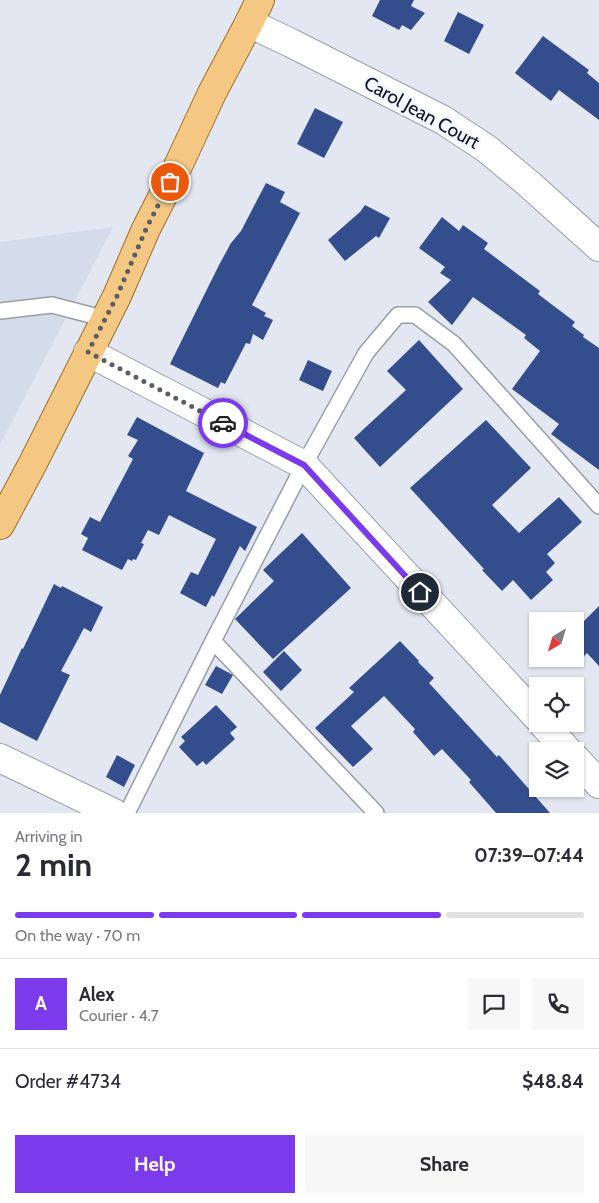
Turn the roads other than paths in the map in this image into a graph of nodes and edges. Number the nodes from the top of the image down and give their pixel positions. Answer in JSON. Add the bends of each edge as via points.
{"nodes":[{"id":1,"x":254,"y":11,"type":"edge"},
{"id":2,"x":599,"y":247,"type":"edge"},
{"id":3,"x":0,"y":311,"type":"edge"},
{"id":4,"x":106,"y":319,"type":"junction"},
{"id":5,"x":88,"y":352,"type":"junction"},
{"id":6,"x":304,"y":465,"type":"junction"},
{"id":7,"x":599,"y":506,"type":"edge"},
{"id":8,"x":0,"y":525,"type":"edge"},
{"id":9,"x":213,"y":641,"type":"junction"},
{"id":10,"x":529,"y":708,"type":"edge"},
{"id":11,"x":550,"y":732,"type":"edge"},
{"id":12,"x":560,"y":742,"type":"edge"},
{"id":13,"x":0,"y":758,"type":"edge"},
{"id":14,"x":584,"y":768,"type":"edge"},
{"id":15,"x":599,"y":784,"type":"edge"},
{"id":16,"x":114,"y":813,"type":"edge"},
{"id":17,"x":127,"y":813,"type":"edge"},
{"id":18,"x":376,"y":813,"type":"edge"}],
"edges":[{"from":1,"to":2,"type":"street","name":"Carol Jean Court","via":[[318,56],[450,124],[487,149]]},
{"from":1,"to":4,"type":"main road","via":[[146,229]]},
{"from":3,"to":4,"type":"lane","via":[[52,306]]},
{"from":4,"to":5,"type":"main road"},
{"from":5,"to":6,"type":"street"},
{"from":5,"to":8,"type":"main road"},
{"from":6,"to":7,"type":"lane","via":[[366,353],[398,315],[415,315],[454,344]]},
{"from":6,"to":9,"type":"lane"},
{"from":6,"to":10,"type":"street"},
{"from":9,"to":17,"type":"lane"},
{"from":9,"to":18,"type":"lane"},
{"from":11,"to":12,"type":"street"},
{"from":13,"to":16,"type":"street"},
{"from":14,"to":15,"type":"street"}]}
